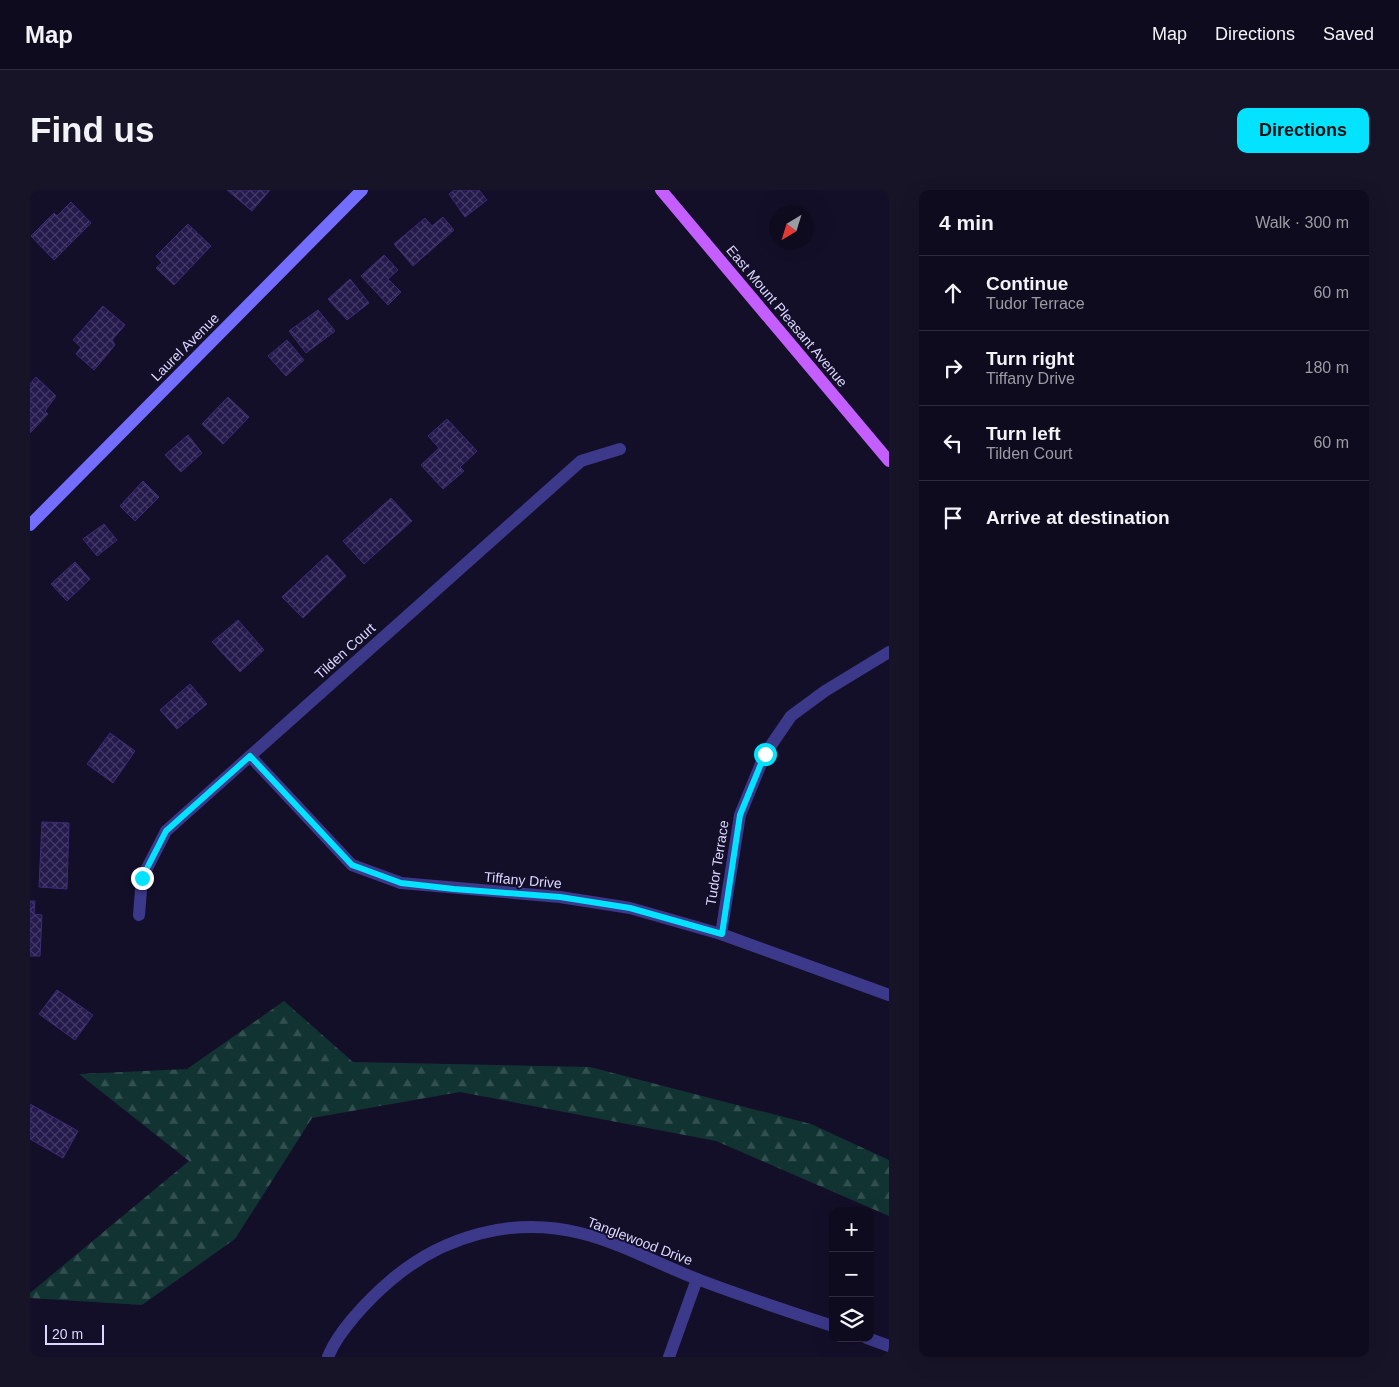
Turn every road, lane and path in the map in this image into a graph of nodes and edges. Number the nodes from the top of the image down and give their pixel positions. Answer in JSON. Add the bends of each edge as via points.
{"nodes":[{"id":1,"x":362,"y":190,"type":"edge"},
{"id":2,"x":661,"y":190,"type":"edge"},
{"id":3,"x":620,"y":449,"type":"dead end"},
{"id":4,"x":889,"y":461,"type":"edge"},
{"id":5,"x":30,"y":525,"type":"edge"},
{"id":6,"x":889,"y":652,"type":"edge"},
{"id":7,"x":250,"y":756,"type":"junction"},
{"id":8,"x":139,"y":915,"type":"dead end"},
{"id":9,"x":722,"y":934,"type":"junction"},
{"id":10,"x":889,"y":996,"type":"edge"},
{"id":11,"x":697,"y":1279,"type":"junction"},
{"id":12,"x":829,"y":1325,"type":"edge"},
{"id":13,"x":874,"y":1341,"type":"edge"},
{"id":14,"x":889,"y":1346,"type":"edge"},
{"id":15,"x":328,"y":1357,"type":"edge"},
{"id":16,"x":669,"y":1357,"type":"edge"}],
"edges":[{"from":1,"to":5,"type":"street","name":"Laurel Avenue"},
{"from":2,"to":4,"type":"main road","name":"East Mount Pleasant Avenue"},
{"from":3,"to":7,"type":"street","name":"Tilden Court","via":[[581,461]]},
{"from":6,"to":9,"type":"street","name":"Tudor Terrace","via":[[791,716],[765,754],[740,815]]},
{"from":7,"to":8,"type":"street","name":"Tilden Court","via":[[166,831],[142,878]]},
{"from":7,"to":9,"type":"street","name":"Tiffany Drive","via":[[352,865],[401,883],[560,897],[630,908]]},
{"from":9,"to":10,"type":"street","name":"Tiffany Drive"},
{"from":11,"to":12,"type":"street","name":"Tanglewood Drive"},
{"from":11,"to":15,"type":"street","name":"Tanglewood Drive","via":[[582,1234],[540,1227],[497,1229],[456,1240],[401,1271],[356,1316]]},
{"from":11,"to":16,"type":"street"},
{"from":13,"to":14,"type":"street"}]}
